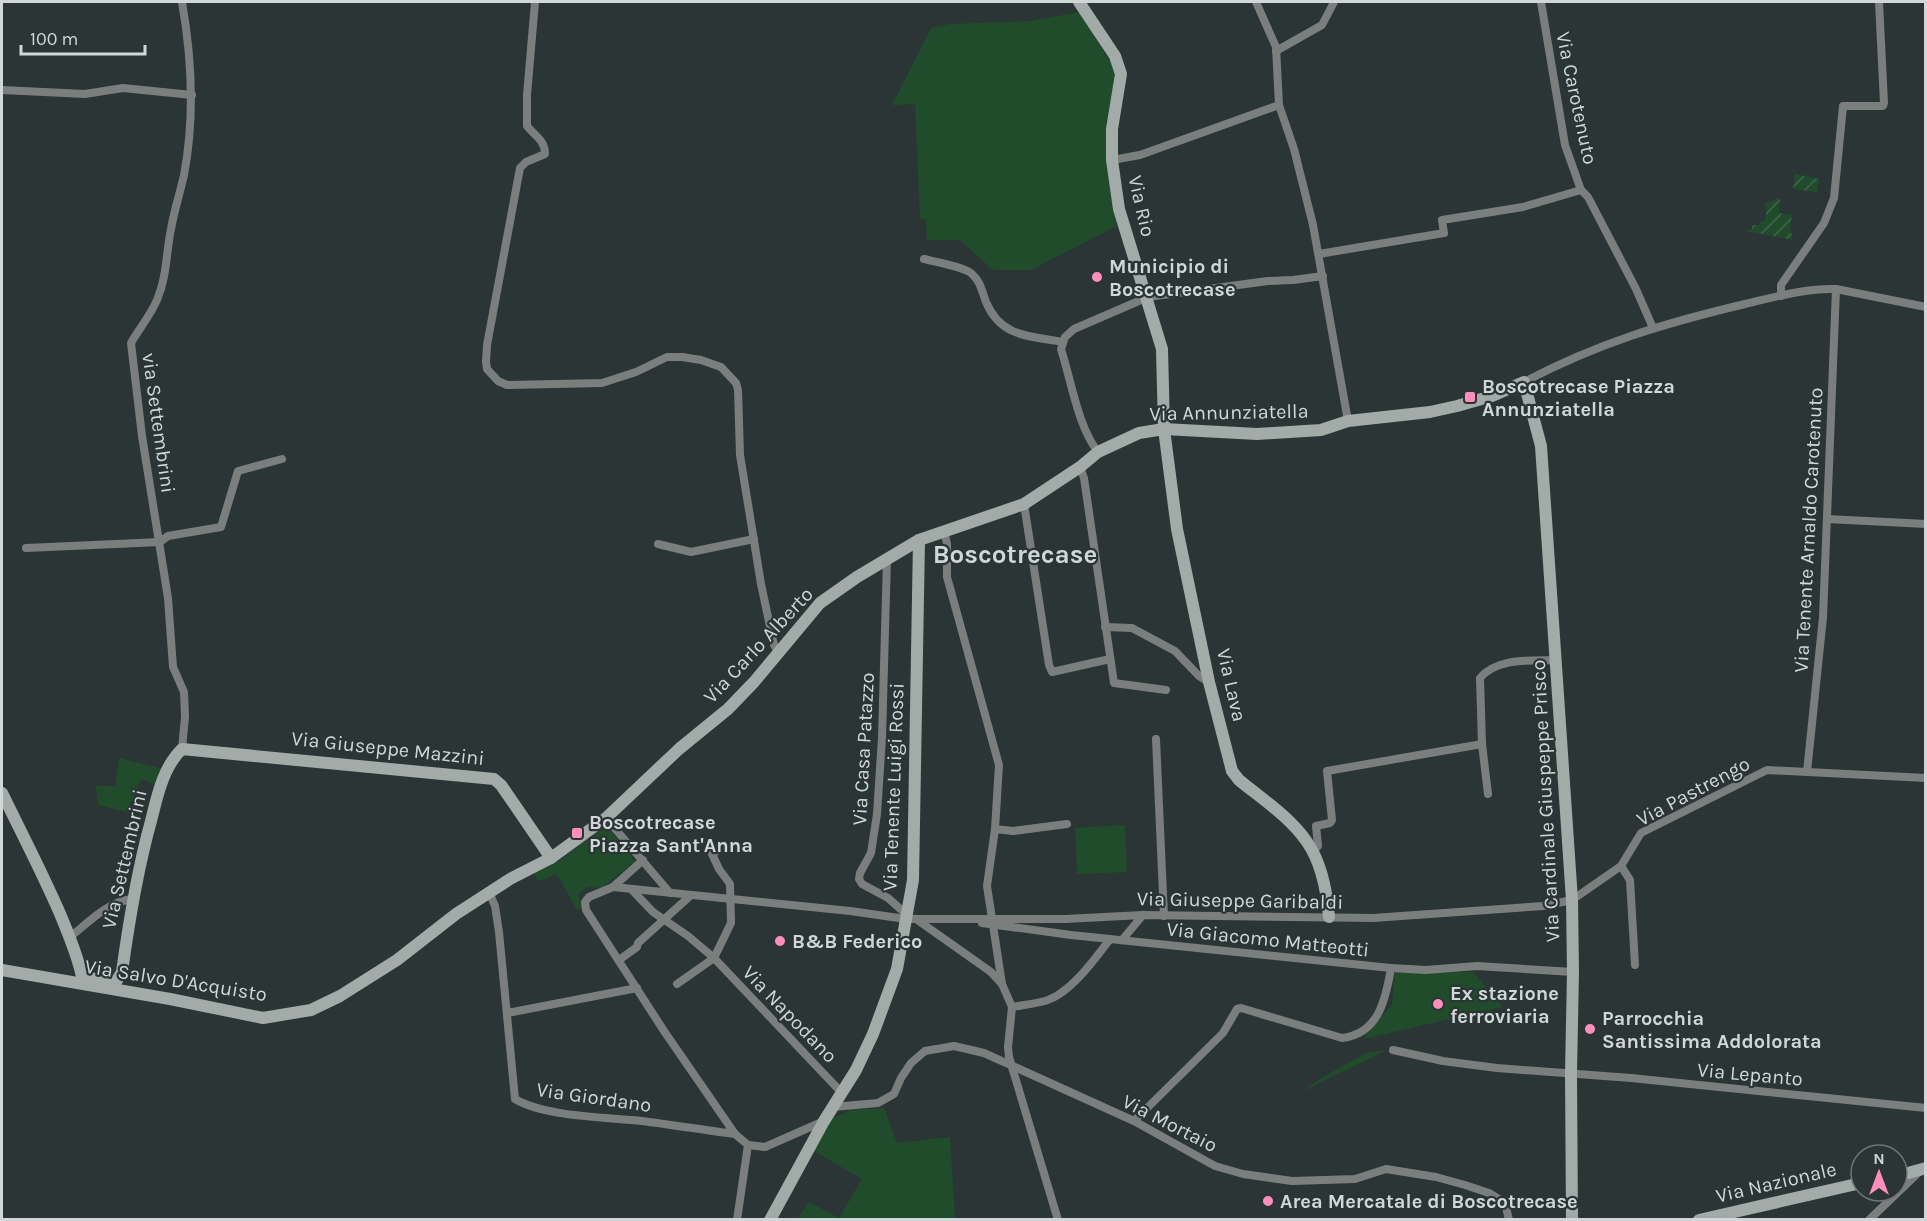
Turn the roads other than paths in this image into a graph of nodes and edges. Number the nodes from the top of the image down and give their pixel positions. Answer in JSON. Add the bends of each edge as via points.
{"nodes":[{"id":1,"x":182,"y":2,"type":"edge"},
{"id":2,"x":535,"y":2,"type":"edge"},
{"id":3,"x":1079,"y":2,"type":"edge"},
{"id":4,"x":1256,"y":2,"type":"edge"},
{"id":5,"x":1334,"y":2,"type":"edge"},
{"id":6,"x":1541,"y":2,"type":"edge"},
{"id":7,"x":1879,"y":2,"type":"edge"},
{"id":8,"x":1276,"y":51,"type":"junction"},
{"id":9,"x":2,"y":90,"type":"edge"},
{"id":10,"x":192,"y":95,"type":"junction"},
{"id":11,"x":1279,"y":105,"type":"junction"},
{"id":12,"x":1112,"y":160,"type":"junction"},
{"id":13,"x":1581,"y":190,"type":"junction"},
{"id":14,"x":1319,"y":254,"type":"junction"},
{"id":15,"x":924,"y":259,"type":"dead end"},
{"id":16,"x":1323,"y":276,"type":"junction"},
{"id":17,"x":1836,"y":289,"type":"junction"},
{"id":18,"x":1780,"y":296,"type":"junction"},
{"id":19,"x":1148,"y":297,"type":"junction"},
{"id":20,"x":1926,"y":307,"type":"edge"},
{"id":21,"x":1653,"y":328,"type":"junction"},
{"id":22,"x":1063,"y":342,"type":"junction"},
{"id":23,"x":1524,"y":382,"type":"junction"},
{"id":24,"x":1348,"y":421,"type":"junction"},
{"id":25,"x":1164,"y":429,"type":"junction"},
{"id":26,"x":1098,"y":452,"type":"junction"},
{"id":27,"x":282,"y":459,"type":"dead end"},
{"id":28,"x":1080,"y":467,"type":"junction"},
{"id":29,"x":1024,"y":504,"type":"junction"},
{"id":30,"x":1827,"y":519,"type":"junction"},
{"id":31,"x":1926,"y":524,"type":"edge"},
{"id":32,"x":944,"y":530,"type":"junction"},
{"id":33,"x":754,"y":539,"type":"junction"},
{"id":34,"x":919,"y":540,"type":"junction"},
{"id":35,"x":160,"y":542,"type":"junction"},
{"id":36,"x":658,"y":544,"type":"dead end"},
{"id":37,"x":26,"y":548,"type":"dead end"},
{"id":38,"x":886,"y":558,"type":"junction"},
{"id":39,"x":1105,"y":627,"type":"junction"},
{"id":40,"x":778,"y":651,"type":"junction"},
{"id":41,"x":1110,"y":659,"type":"junction"},
{"id":42,"x":1556,"y":660,"type":"junction"},
{"id":43,"x":1209,"y":682,"type":"junction"},
{"id":44,"x":1166,"y":690,"type":"dead end"},
{"id":45,"x":1156,"y":739,"type":"dead end"},
{"id":46,"x":1482,"y":744,"type":"junction"},
{"id":47,"x":182,"y":749,"type":"junction"},
{"id":48,"x":1807,"y":772,"type":"junction"},
{"id":49,"x":1926,"y":778,"type":"edge"},
{"id":50,"x":2,"y":793,"type":"edge"},
{"id":51,"x":1488,"y":795,"type":"dead end"},
{"id":52,"x":606,"y":818,"type":"junction"},
{"id":53,"x":1067,"y":824,"type":"dead end"},
{"id":54,"x":996,"y":829,"type":"junction"},
{"id":55,"x":720,"y":849,"type":"dead end"},
{"id":56,"x":1312,"y":853,"type":"junction"},
{"id":57,"x":551,"y":858,"type":"junction"},
{"id":58,"x":643,"y":860,"type":"junction"},
{"id":59,"x":1621,"y":866,"type":"junction"},
{"id":60,"x":613,"y":886,"type":"junction"},
{"id":61,"x":632,"y":890,"type":"junction"},
{"id":62,"x":489,"y":892,"type":"junction"},
{"id":63,"x":670,"y":893,"type":"junction"},
{"id":64,"x":690,"y":896,"type":"junction"},
{"id":65,"x":132,"y":899,"type":"junction"},
{"id":66,"x":731,"y":899,"type":"junction"},
{"id":67,"x":1572,"y":900,"type":"junction"},
{"id":68,"x":1143,"y":915,"type":"junction"},
{"id":69,"x":1164,"y":916,"type":"junction"},
{"id":70,"x":909,"y":917,"type":"junction"},
{"id":71,"x":1329,"y":917,"type":"junction"},
{"id":72,"x":663,"y":920,"type":"junction"},
{"id":73,"x":991,"y":922,"type":"junction"},
{"id":74,"x":70,"y":937,"type":"junction"},
{"id":75,"x":1110,"y":939,"type":"junction"},
{"id":76,"x":1122,"y":940,"type":"junction"},
{"id":77,"x":714,"y":958,"type":"junction"},
{"id":78,"x":619,"y":960,"type":"junction"},
{"id":79,"x":1635,"y":965,"type":"dead end"},
{"id":80,"x":1390,"y":968,"type":"junction"},
{"id":81,"x":2,"y":971,"type":"edge"},
{"id":82,"x":1573,"y":972,"type":"junction"},
{"id":83,"x":82,"y":977,"type":"junction"},
{"id":84,"x":116,"y":982,"type":"junction"},
{"id":85,"x":677,"y":984,"type":"dead end"},
{"id":86,"x":1002,"y":984,"type":"junction"},
{"id":87,"x":637,"y":988,"type":"junction"},
{"id":88,"x":1012,"y":1007,"type":"junction"},
{"id":89,"x":219,"y":1009,"type":"junction"},
{"id":90,"x":507,"y":1013,"type":"junction"},
{"id":91,"x":1393,"y":1050,"type":"dead end"},
{"id":92,"x":1012,"y":1067,"type":"junction"},
{"id":93,"x":1571,"y":1074,"type":"junction"},
{"id":94,"x":842,"y":1092,"type":"junction"},
{"id":95,"x":833,"y":1107,"type":"junction"},
{"id":96,"x":1926,"y":1108,"type":"edge"},
{"id":97,"x":824,"y":1121,"type":"junction"},
{"id":98,"x":1134,"y":1121,"type":"junction"},
{"id":99,"x":735,"y":1134,"type":"junction"},
{"id":100,"x":748,"y":1145,"type":"junction"},
{"id":101,"x":1924,"y":1169,"type":"edge"},
{"id":102,"x":1909,"y":1173,"type":"edge"},
{"id":103,"x":1849,"y":1186,"type":"edge"},
{"id":104,"x":737,"y":1220,"type":"edge"},
{"id":105,"x":770,"y":1220,"type":"edge"},
{"id":106,"x":1058,"y":1220,"type":"edge"},
{"id":107,"x":1509,"y":1220,"type":"edge"},
{"id":108,"x":1572,"y":1220,"type":"edge"},
{"id":109,"x":1699,"y":1220,"type":"edge"},
{"id":110,"x":1869,"y":1220,"type":"edge"}],
"edges":[{"from":1,"to":10,"type":"street","name":"via Settembrini"},
{"from":2,"to":33,"type":"street","via":[[527,126],[545,146],[545,154],[520,168],[487,345],[487,369],[507,385],[592,384],[621,378],[667,357],[701,360],[720,367],[738,390],[740,455]]},
{"from":3,"to":12,"type":"street","name":"Via Rio","via":[[1115,56],[1121,74],[1112,129]]},
{"from":4,"to":8,"type":"street"},
{"from":5,"to":8,"type":"street","via":[[1322,25]]},
{"from":6,"to":13,"type":"street","name":"Via Carotenuto","via":[[1565,145]]},
{"from":7,"to":18,"type":"street","via":[[1883,106],[1842,106],[1834,198],[1824,223],[1781,285]]},
{"from":8,"to":11,"type":"street"},
{"from":9,"to":10,"type":"street","via":[[85,94],[123,88]]},
{"from":10,"to":35,"type":"street","name":"via Settembrini","via":[[187,153],[166,267],[157,300],[131,344]]},
{"from":11,"to":12,"type":"street","via":[[1140,155]]},
{"from":11,"to":14,"type":"street","via":[[1294,149]]},
{"from":12,"to":19,"type":"street","name":"Via Rio","via":[[1119,209]]},
{"from":13,"to":14,"type":"street","via":[[1523,207],[1442,220],[1444,233]]},
{"from":13,"to":21,"type":"street","name":"Via Carotenuto"},
{"from":14,"to":16,"type":"street"},
{"from":15,"to":22,"type":"street","via":[[971,272],[1002,327]]},
{"from":16,"to":19,"type":"street"},
{"from":16,"to":24,"type":"street"},
{"from":17,"to":18,"type":"street"},
{"from":17,"to":20,"type":"street"},
{"from":17,"to":30,"type":"street","name":"Via Tenente Arnaldo Carotenuto"},
{"from":18,"to":21,"type":"street"},
{"from":19,"to":22,"type":"street","via":[[1074,328]]},
{"from":19,"to":25,"type":"street","name":"Via Rio","via":[[1162,349]]},
{"from":21,"to":23,"type":"street","via":[[1562,362]]},
{"from":22,"to":26,"type":"street","via":[[1061,349],[1084,427]]},
{"from":23,"to":24,"type":"street","name":"Via Annunziatella","via":[[1492,396],[1439,410]]},
{"from":23,"to":42,"type":"street","name":"Via Cardinale Giuspeppe Prisco","via":[[1541,446]]},
{"from":24,"to":25,"type":"street","name":"Via Annunziatella","via":[[1321,430],[1288,434]]},
{"from":25,"to":26,"type":"street","name":"Via Annunziatella","via":[[1139,433]]},
{"from":25,"to":43,"type":"street","name":"Via Lava","via":[[1177,529]]},
{"from":26,"to":28,"type":"street","name":"Via Annunziatella"},
{"from":27,"to":35,"type":"street","via":[[238,471],[221,526],[168,536]]},
{"from":28,"to":29,"type":"street","name":"Via Annunziatella"},
{"from":28,"to":39,"type":"street"},
{"from":29,"to":32,"type":"street","name":"Via Annunziatella"},
{"from":29,"to":41,"type":"street","via":[[1052,672]]},
{"from":30,"to":31,"type":"street"},
{"from":30,"to":48,"type":"street","name":"Via Tenente Arnaldo Carotenuto","via":[[1823,617]]},
{"from":32,"to":34,"type":"street","name":"Via Annunziatella"},
{"from":32,"to":54,"type":"street","via":[[947,577],[999,765]]},
{"from":33,"to":36,"type":"street","via":[[691,552]]},
{"from":33,"to":40,"type":"street"},
{"from":34,"to":38,"type":"street","name":"Via Carlo Alberto"},
{"from":34,"to":70,"type":"street","name":"Via Tenente Luigi Rossi","via":[[913,880]]},
{"from":35,"to":37,"type":"street"},
{"from":35,"to":47,"type":"street","name":"via Settembrini","via":[[173,667],[184,692]]},
{"from":38,"to":40,"type":"street","name":"Via Carlo Alberto","via":[[820,603]]},
{"from":38,"to":70,"type":"street","name":"Via Casa Patazzo","via":[[877,814],[871,853],[859,879],[888,897]]},
{"from":39,"to":41,"type":"street"},
{"from":39,"to":43,"type":"street","via":[[1132,628],[1175,651]]},
{"from":40,"to":52,"type":"street","name":"Via Carlo Alberto","via":[[728,710],[679,749]]},
{"from":41,"to":44,"type":"street","via":[[1114,683]]},
{"from":42,"to":46,"type":"street","via":[[1506,662],[1486,671],[1480,678]]},
{"from":42,"to":67,"type":"street","name":"Via Cardinale Giuspeppe Prisco"},
{"from":43,"to":56,"type":"street","name":"Via Lava","via":[[1232,771],[1292,824]]},
{"from":45,"to":69,"type":"street"},
{"from":46,"to":51,"type":"street"},
{"from":46,"to":56,"type":"street","via":[[1328,771],[1332,820],[1316,826],[1318,846]]},
{"from":47,"to":57,"type":"street","name":"Via Giuseppe Mazzini","via":[[494,779]]},
{"from":47,"to":65,"type":"street","name":"Via Settembrini","via":[[159,791]]},
{"from":48,"to":49,"type":"street","name":"Via Pastrengo"},
{"from":48,"to":59,"type":"street","name":"Via Pastrengo","via":[[1767,771],[1641,833]]},
{"from":50,"to":74,"type":"street"},
{"from":52,"to":57,"type":"street","name":"Via Carlo Alberto"},
{"from":52,"to":58,"type":"street"},
{"from":53,"to":54,"type":"street","via":[[1013,831]]},
{"from":54,"to":73,"type":"street","via":[[987,874]]},
{"from":55,"to":66,"type":"street","via":[[712,854],[730,884]]},
{"from":56,"to":71,"type":"street","name":"Via Lava","via":[[1326,890]]},
{"from":57,"to":62,"type":"street","name":"Via Salvo D'Acquisto"},
{"from":58,"to":60,"type":"street"},
{"from":58,"to":63,"type":"street"},
{"from":59,"to":67,"type":"street","name":"Via Pastrengo"},
{"from":59,"to":79,"type":"street","via":[[1630,880]]},
{"from":60,"to":61,"type":"street"},
{"from":60,"to":78,"type":"street","via":[[585,902],[586,910]]},
{"from":61,"to":63,"type":"street"},
{"from":61,"to":72,"type":"street","name":"Via Napodano"},
{"from":62,"to":89,"type":"street","name":"Via Salvo D'Acquisto","via":[[397,960],[311,1010],[263,1018]]},
{"from":62,"to":90,"type":"street","name":"Via Giordano","via":[[495,906]]},
{"from":63,"to":64,"type":"street"},
{"from":64,"to":66,"type":"street"},
{"from":64,"to":72,"type":"street"},
{"from":65,"to":74,"type":"street","via":[[105,909]]},
{"from":65,"to":84,"type":"street","name":"Via Settembrini","via":[[122,972]]},
{"from":66,"to":70,"type":"street"},
{"from":66,"to":77,"type":"street","via":[[729,929]]},
{"from":67,"to":71,"type":"street","name":"Via Giuseppe Garibaldi","via":[[1543,906],[1372,918]]},
{"from":67,"to":82,"type":"street","name":"Via Cardinale Giuspeppe Prisco"},
{"from":68,"to":69,"type":"street","name":"Via Giuseppe Garibaldi"},
{"from":68,"to":73,"type":"street","name":"Via Giuseppe Garibaldi"},
{"from":68,"to":76,"type":"street"},
{"from":69,"to":71,"type":"street","name":"Via Giuseppe Garibaldi"},
{"from":70,"to":73,"type":"street","name":"Via Giacomo Matteotti"},
{"from":70,"to":86,"type":"street","via":[[991,972]]},
{"from":70,"to":94,"type":"street","name":"Via Tenente Luigi Rossi","via":[[897,969],[873,1034]]},
{"from":72,"to":77,"type":"street","name":"Via Napodano"},
{"from":72,"to":78,"type":"street"},
{"from":73,"to":75,"type":"street","name":"Via Giacomo Matteotti"},
{"from":73,"to":86,"type":"street"},
{"from":74,"to":83,"type":"street"},
{"from":75,"to":76,"type":"street","name":"Via Giacomo Matteotti"},
{"from":75,"to":88,"type":"street","via":[[1058,996]]},
{"from":76,"to":80,"type":"street","name":"Via Giacomo Matteotti"},
{"from":77,"to":85,"type":"street"},
{"from":77,"to":94,"type":"street","name":"Via Napodano"},
{"from":78,"to":87,"type":"street"},
{"from":80,"to":82,"type":"street","name":"Via Giacomo Matteotti","via":[[1477,966]]},
{"from":80,"to":98,"type":"street","via":[[1382,1008],[1354,1036],[1342,1038],[1237,1009],[1223,1033]]},
{"from":81,"to":83,"type":"street"},
{"from":81,"to":89,"type":"street","name":"Via Salvo D'Acquisto"},
{"from":82,"to":93,"type":"street","name":"Via Cardinale Giuspeppe Prisco"},
{"from":83,"to":84,"type":"street"},
{"from":84,"to":89,"type":"street","via":[[125,988],[199,1000]]},
{"from":86,"to":88,"type":"street"},
{"from":87,"to":90,"type":"street"},
{"from":87,"to":99,"type":"street"},
{"from":88,"to":92,"type":"street","via":[[1008,1047]]},
{"from":90,"to":99,"type":"street","name":"Via Giordano","via":[[515,1099],[526,1105]]},
{"from":91,"to":93,"type":"street","name":"Via Lepanto","via":[[1443,1061]]},
{"from":92,"to":95,"type":"street","name":"Via Mortaio","via":[[984,1053],[954,1046],[925,1051],[911,1063],[894,1094],[878,1103]]},
{"from":92,"to":98,"type":"street","name":"Via Mortaio"},
{"from":92,"to":106,"type":"street"},
{"from":93,"to":96,"type":"street","name":"Via Lepanto"},
{"from":93,"to":108,"type":"street","name":"Via Cardinale Giuspeppe Prisco"},
{"from":94,"to":95,"type":"street","name":"Via Tenente Luigi Rossi"},
{"from":95,"to":97,"type":"street","name":"Via Tenente Luigi Rossi"},
{"from":97,"to":100,"type":"street","via":[[765,1147]]},
{"from":97,"to":105,"type":"street","name":"Via Tenente Luigi Rossi"},
{"from":98,"to":107,"type":"street","name":"Via Mortaio","via":[[1215,1166],[1243,1174],[1292,1181],[1355,1179],[1386,1168],[1406,1171],[1489,1193],[1505,1203]]},
{"from":99,"to":100,"type":"street"},
{"from":100,"to":104,"type":"street"},
{"from":101,"to":102,"type":"street"},
{"from":101,"to":110,"type":"street"},
{"from":103,"to":109,"type":"street","name":"Via Nazionale"}]}
